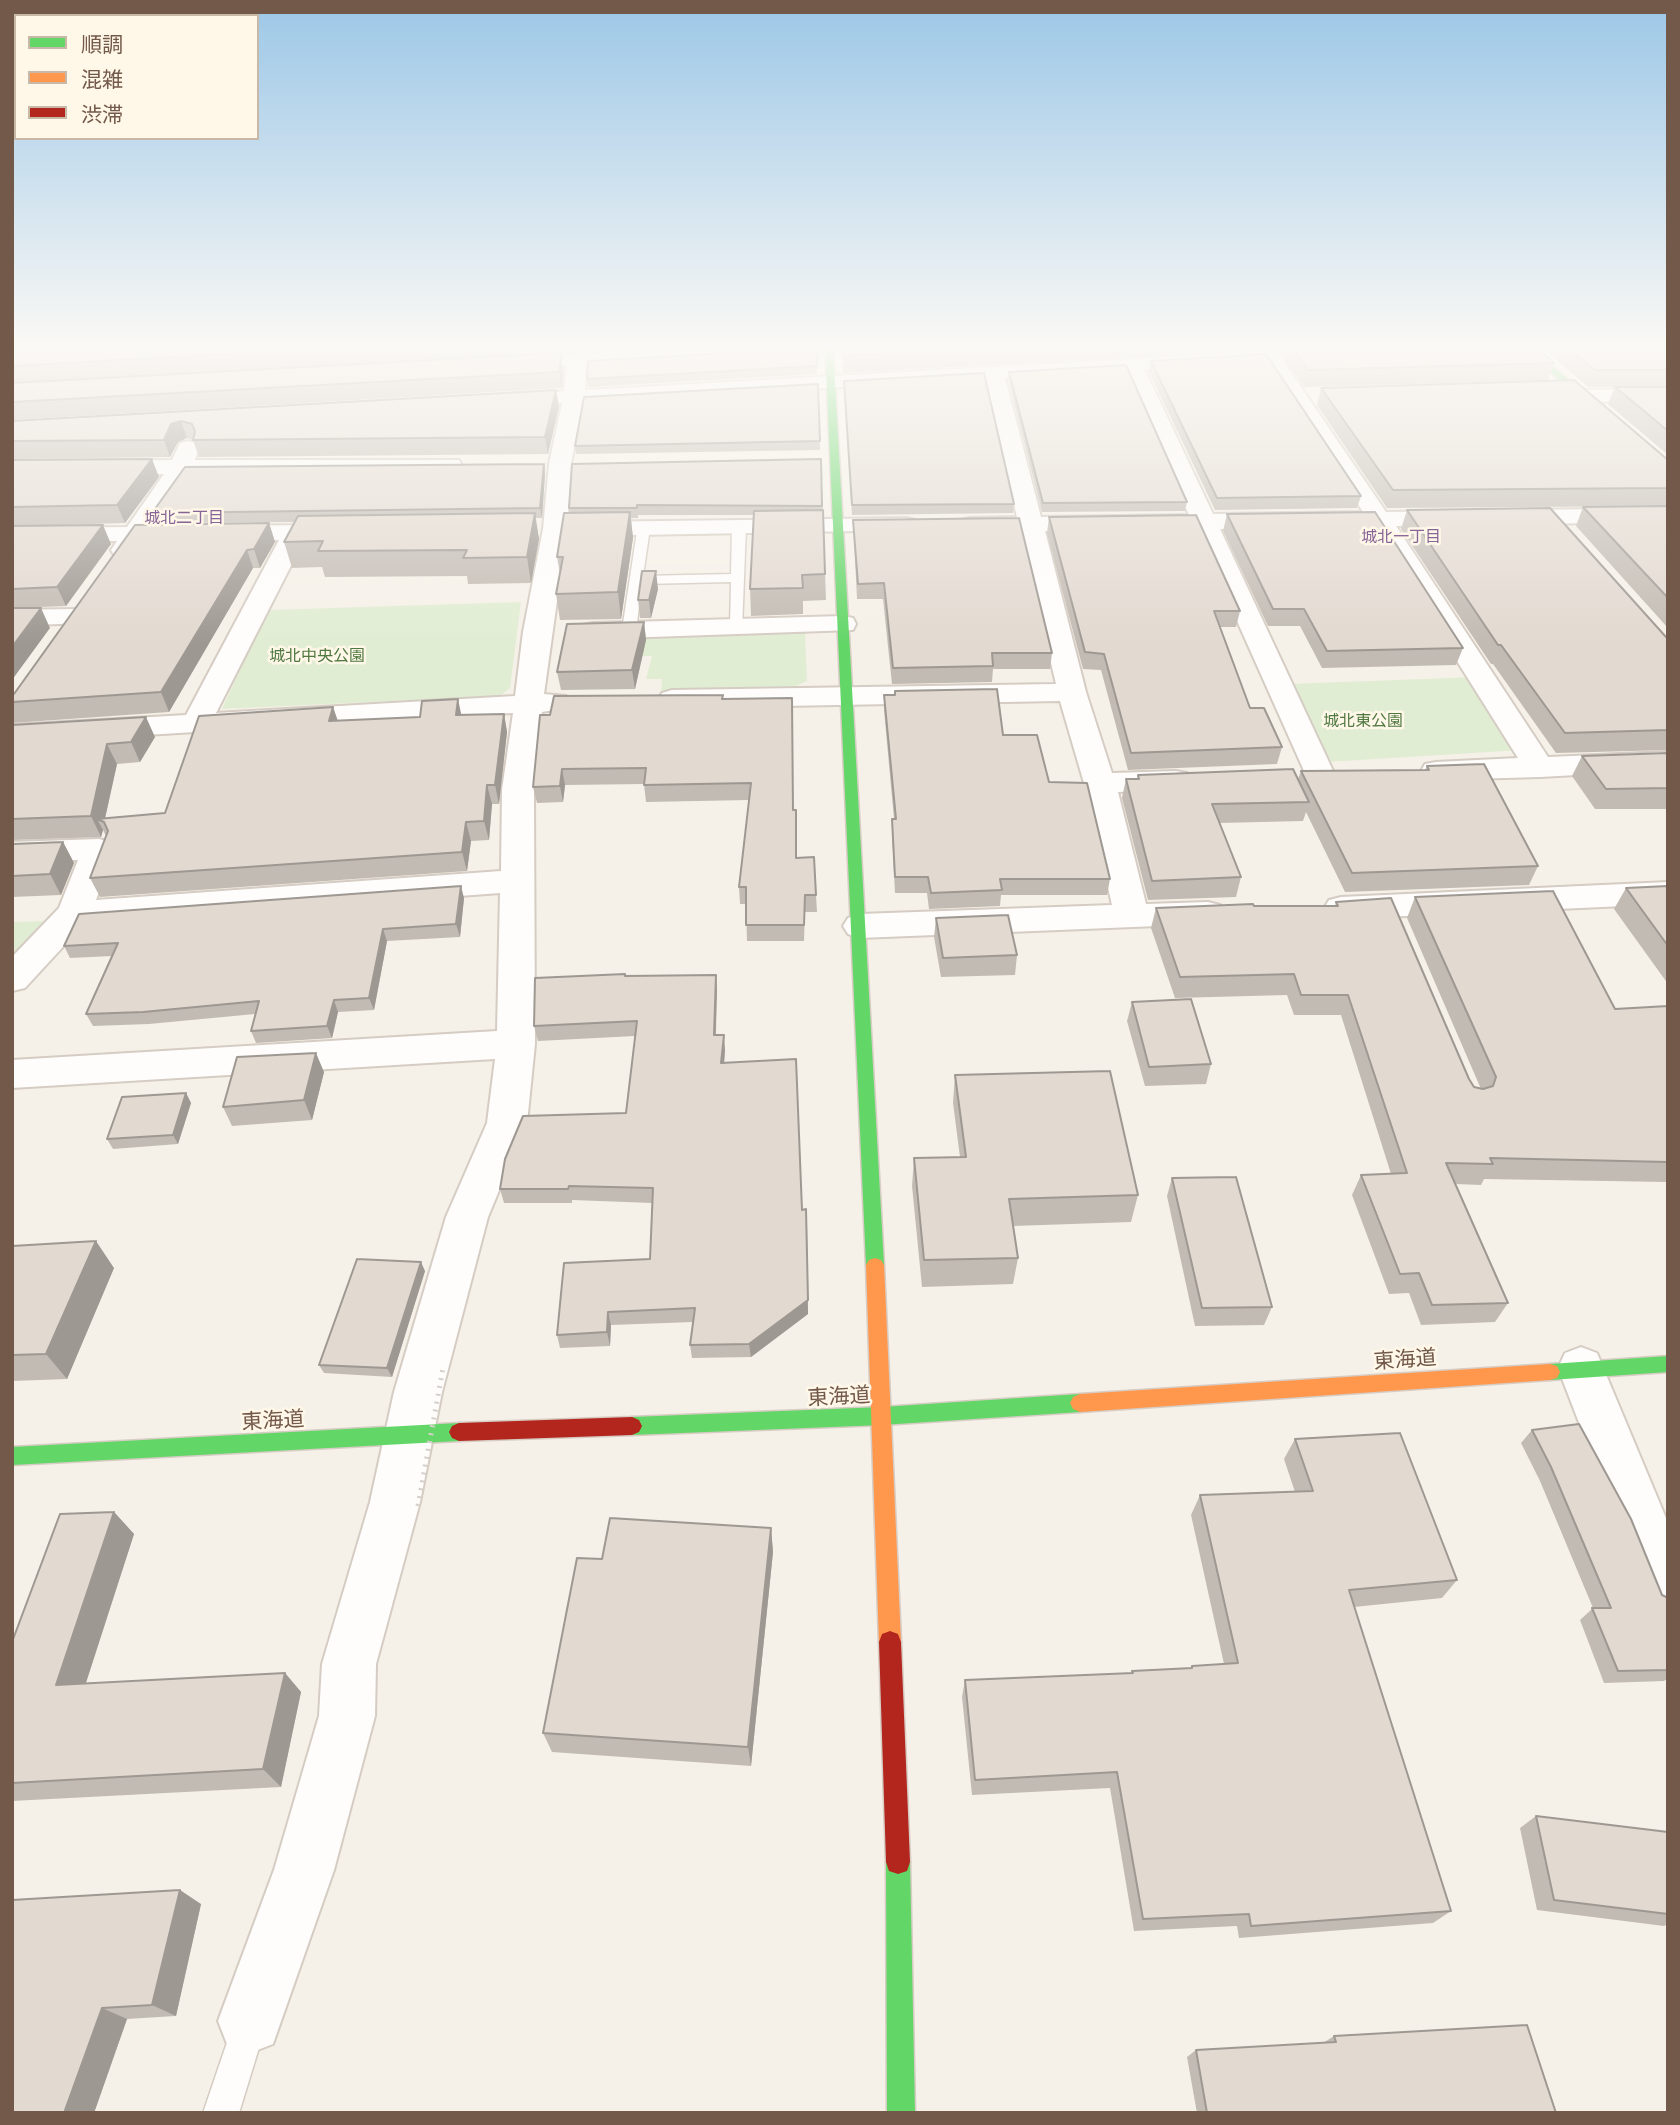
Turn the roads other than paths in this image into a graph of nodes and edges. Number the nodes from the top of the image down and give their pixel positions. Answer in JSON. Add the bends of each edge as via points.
{"nodes":[{"id":1,"x":190,"y":445,"type":"edge"},
{"id":2,"x":565,"y":445,"type":"edge"},
{"id":3,"x":834,"y":445,"type":"edge"},
{"id":4,"x":1012,"y":445,"type":"edge"},
{"id":5,"x":1170,"y":445,"type":"edge"},
{"id":6,"x":1329,"y":445,"type":"edge"},
{"id":7,"x":1639,"y":445,"type":"edge"},
{"id":8,"x":835,"y":459,"type":"junction"},
{"id":9,"x":809,"y":460,"type":"edge"},
{"id":10,"x":479,"y":465,"type":"edge"},
{"id":11,"x":181,"y":466,"type":"junction"},
{"id":12,"x":1665,"y":467,"type":"edge"},
{"id":13,"x":12,"y":468,"type":"edge"},
{"id":14,"x":1668,"y":515,"type":"edge"},
{"id":15,"x":1552,"y":518,"type":"junction"},
{"id":16,"x":1380,"y":520,"type":"junction"},
{"id":17,"x":1206,"y":522,"type":"junction"},
{"id":18,"x":1033,"y":524,"type":"junction"},
{"id":19,"x":838,"y":526,"type":"junction"},
{"id":20,"x":739,"y":527,"type":"junction"},
{"id":21,"x":643,"y":528,"type":"junction"},
{"id":22,"x":542,"y":530,"type":"junction"},
{"id":23,"x":364,"y":532,"type":"edge"},
{"id":24,"x":295,"y":533,"type":"junction"},
{"id":25,"x":134,"y":534,"type":"junction"},
{"id":26,"x":12,"y":535,"type":"edge"},
{"id":27,"x":1570,"y":538,"type":"edge"},
{"id":28,"x":112,"y":565,"type":"edge"},
{"id":29,"x":738,"y":578,"type":"junction"},
{"id":30,"x":636,"y":580,"type":"junction"},
{"id":31,"x":12,"y":618,"type":"edge"},
{"id":32,"x":843,"y":624,"type":"junction"},
{"id":33,"x":737,"y":627,"type":"junction"},
{"id":34,"x":629,"y":630,"type":"junction"},
{"id":35,"x":537,"y":632,"type":"junction"},
{"id":36,"x":59,"y":639,"type":"edge"},
{"id":37,"x":1072,"y":692,"type":"junction"},
{"id":38,"x":846,"y":695,"type":"junction"},
{"id":39,"x":640,"y":700,"type":"edge"},
{"id":40,"x":585,"y":701,"type":"edge"},
{"id":41,"x":530,"y":702,"type":"junction"},
{"id":42,"x":197,"y":721,"type":"junction"},
{"id":43,"x":12,"y":734,"type":"edge"},
{"id":44,"x":1668,"y":761,"type":"edge"},
{"id":45,"x":1540,"y":768,"type":"junction"},
{"id":46,"x":1402,"y":772,"type":"edge"},
{"id":47,"x":1320,"y":775,"type":"edge"},
{"id":48,"x":1210,"y":779,"type":"edge"},
{"id":49,"x":1100,"y":783,"type":"junction"},
{"id":50,"x":12,"y":852,"type":"edge"},
{"id":51,"x":518,"y":881,"type":"junction"},
{"id":52,"x":1668,"y":893,"type":"edge"},
{"id":53,"x":1309,"y":909,"type":"edge"},
{"id":54,"x":1241,"y":912,"type":"edge"},
{"id":55,"x":74,"y":913,"type":"junction"},
{"id":56,"x":1132,"y":916,"type":"junction"},
{"id":57,"x":860,"y":926,"type":"junction"},
{"id":58,"x":12,"y":978,"type":"edge"},
{"id":59,"x":516,"y":1044,"type":"junction"},
{"id":60,"x":12,"y":1074,"type":"edge"},
{"id":61,"x":1668,"y":1364,"type":"edge"},
{"id":62,"x":1581,"y":1368,"type":"junction"},
{"id":63,"x":882,"y":1416,"type":"junction"},
{"id":64,"x":409,"y":1434,"type":"junction"},
{"id":65,"x":12,"y":1456,"type":"edge"},
{"id":66,"x":1668,"y":1587,"type":"edge"},
{"id":67,"x":250,"y":2021,"type":"joint"},
{"id":68,"x":221,"y":2113,"type":"edge"},
{"id":69,"x":901,"y":2113,"type":"edge"}],
"edges":[{"from":1,"to":11,"type":"street"},
{"from":2,"to":22,"type":"street"},
{"from":3,"to":8,"type":"street"},
{"from":4,"to":18,"type":"street"},
{"from":5,"to":17,"type":"street"},
{"from":6,"to":16,"type":"street"},
{"from":7,"to":12,"type":"street"},
{"from":8,"to":9,"type":"street"},
{"from":8,"to":19,"type":"street"},
{"from":10,"to":11,"type":"street"},
{"from":11,"to":13,"type":"street"},
{"from":11,"to":25,"type":"street"},
{"from":14,"to":15,"type":"street"},
{"from":15,"to":16,"type":"street"},
{"from":15,"to":27,"type":"street"},
{"from":16,"to":17,"type":"street"},
{"from":16,"to":45,"type":"street"},
{"from":17,"to":18,"type":"street"},
{"from":17,"to":47,"type":"street"},
{"from":18,"to":19,"type":"street"},
{"from":18,"to":37,"type":"street"},
{"from":19,"to":20,"type":"street"},
{"from":19,"to":32,"type":"street"},
{"from":20,"to":21,"type":"street"},
{"from":20,"to":29,"type":"lane"},
{"from":21,"to":22,"type":"street"},
{"from":21,"to":30,"type":"lane"},
{"from":22,"to":35,"type":"street"},
{"from":23,"to":24,"type":"street"},
{"from":24,"to":25,"type":"street"},
{"from":24,"to":42,"type":"street"},
{"from":25,"to":26,"type":"street"},
{"from":25,"to":28,"type":"street"},
{"from":29,"to":30,"type":"lane"},
{"from":29,"to":33,"type":"lane"},
{"from":30,"to":34,"type":"lane"},
{"from":31,"to":36,"type":"street","via":[[82,607]]},
{"from":32,"to":33,"type":"street"},
{"from":32,"to":38,"type":"street"},
{"from":33,"to":34,"type":"street"},
{"from":34,"to":35,"type":"street"},
{"from":35,"to":41,"type":"street"},
{"from":37,"to":38,"type":"street"},
{"from":37,"to":49,"type":"street"},
{"from":38,"to":39,"type":"street"},
{"from":38,"to":57,"type":"street"},
{"from":40,"to":41,"type":"street"},
{"from":41,"to":42,"type":"street"},
{"from":41,"to":51,"type":"street","via":[[518,790]]},
{"from":42,"to":43,"type":"street"},
{"from":44,"to":45,"type":"street"},
{"from":45,"to":46,"type":"street"},
{"from":48,"to":49,"type":"street"},
{"from":49,"to":56,"type":"street"},
{"from":50,"to":55,"type":"street","via":[[99,849]]},
{"from":51,"to":55,"type":"street"},
{"from":51,"to":59,"type":"street"},
{"from":52,"to":53,"type":"street","via":[[1395,919]]},
{"from":54,"to":56,"type":"street"},
{"from":55,"to":58,"type":"street"},
{"from":56,"to":57,"type":"street"},
{"from":57,"to":63,"type":"street"},
{"from":59,"to":60,"type":"street"},
{"from":59,"to":64,"type":"street","via":[[507,1123],[467,1217]]},
{"from":61,"to":62,"type":"street","name":"東海道"},
{"from":62,"to":63,"type":"street","name":"東海道"},
{"from":62,"to":66,"type":"street"},
{"from":63,"to":64,"type":"street","name":"東海道"},
{"from":63,"to":69,"type":"street"},
{"from":64,"to":65,"type":"street","name":"東海道"},
{"from":64,"to":67,"type":"street","via":[[395,1502],[349,1664],[347,1716],[304,1870]]},
{"from":67,"to":68,"type":"lane"}]}
